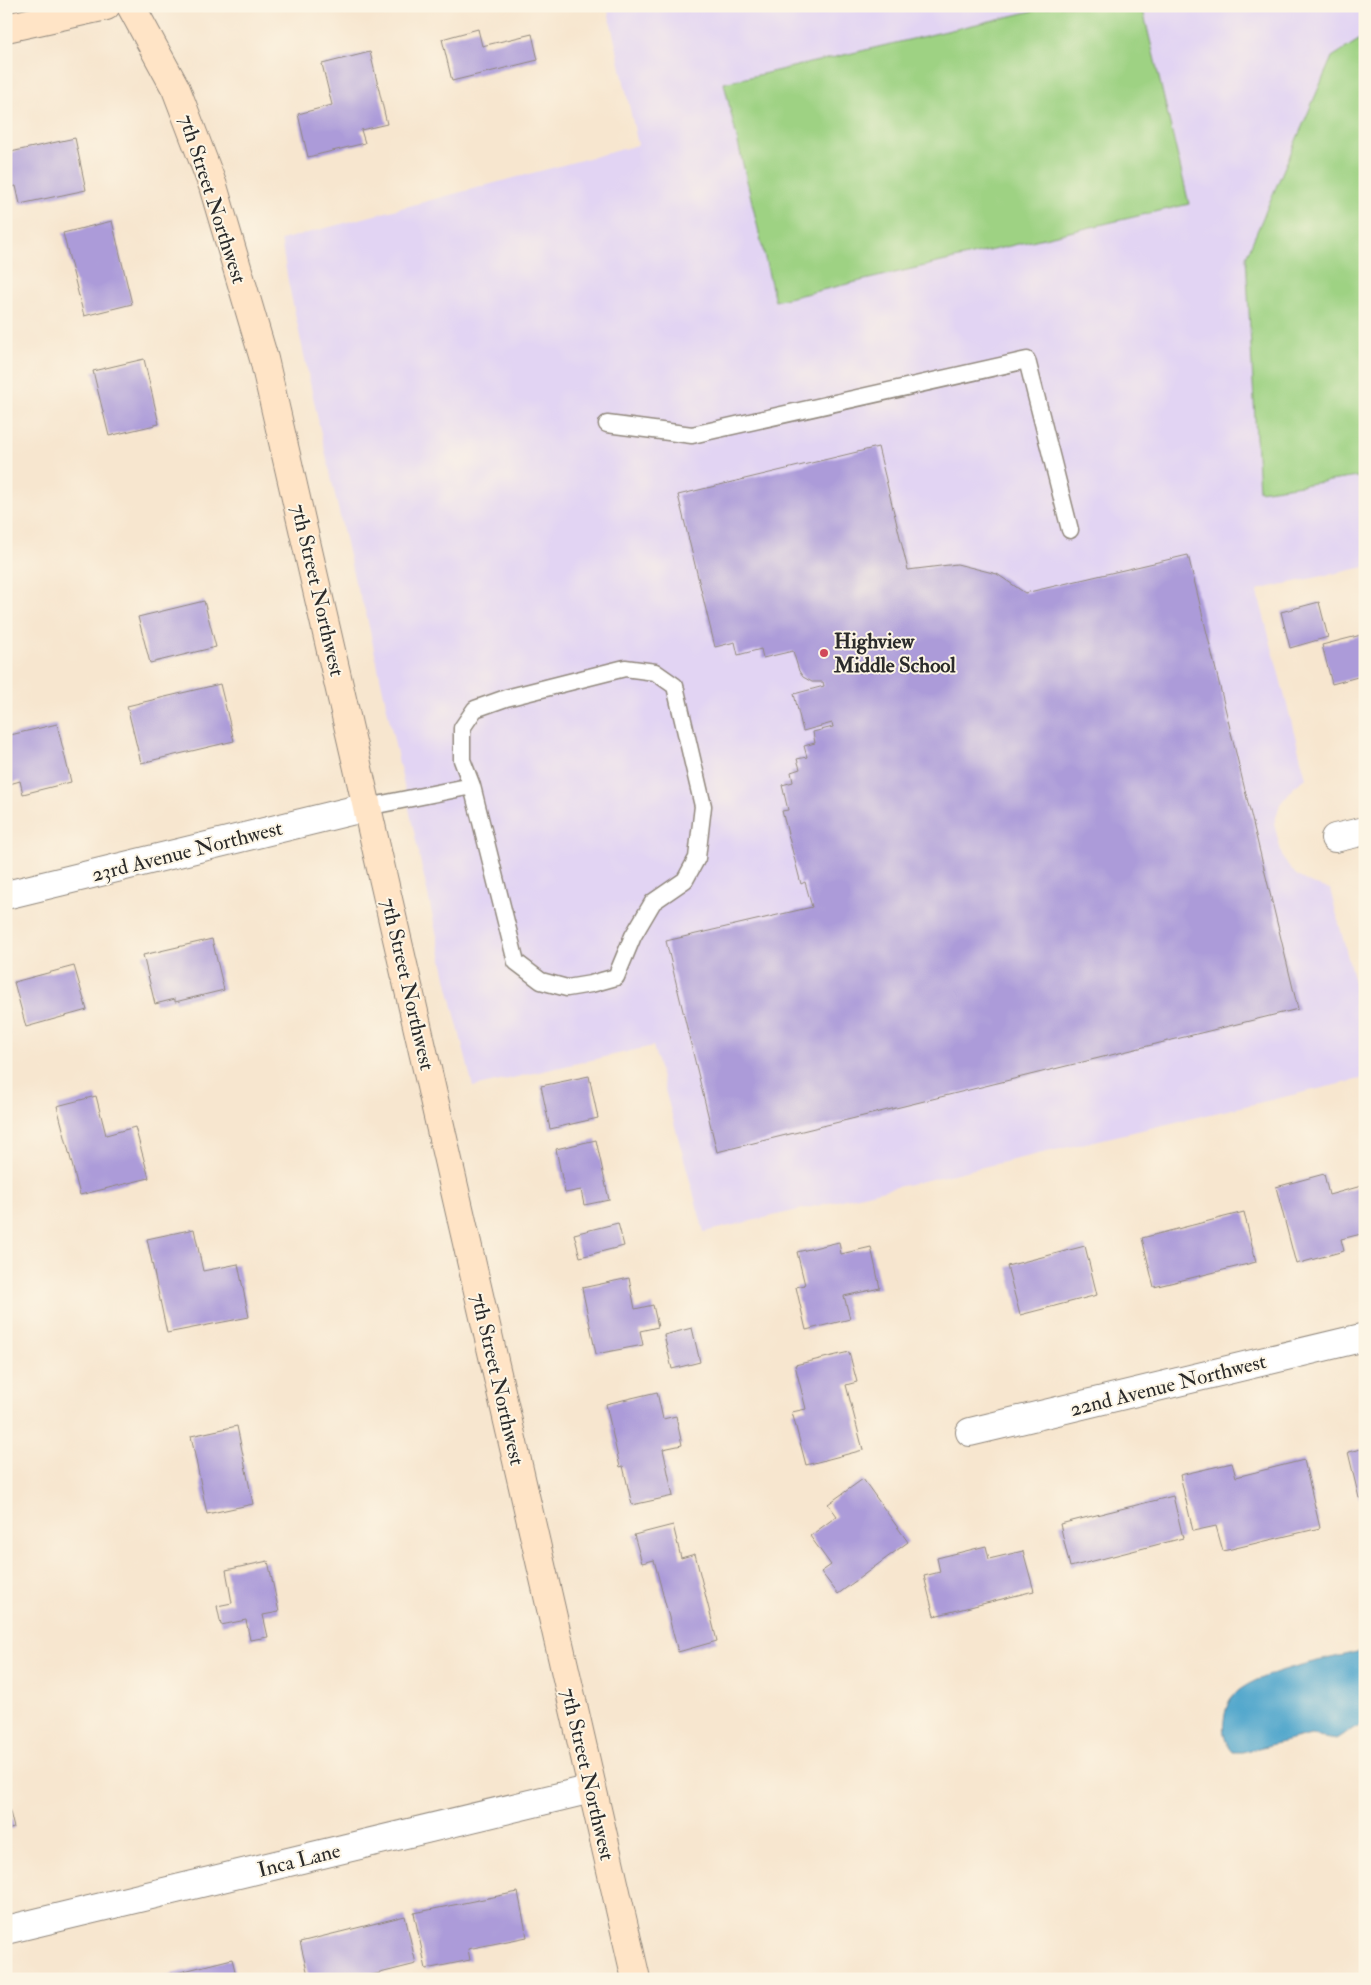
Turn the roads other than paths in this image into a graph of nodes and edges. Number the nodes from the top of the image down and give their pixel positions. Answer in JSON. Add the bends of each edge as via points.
{"nodes":[{"id":1,"x":106,"y":6,"type":"edge"},
{"id":2,"x":132,"y":6,"type":"edge"},
{"id":3,"x":6,"y":28,"type":"edge"},
{"id":4,"x":607,"y":424,"type":"dead end"},
{"id":5,"x":1070,"y":530,"type":"dead end"},
{"id":6,"x":472,"y":786,"type":"junction"},
{"id":7,"x":367,"y":807,"type":"junction"},
{"id":8,"x":1365,"y":831,"type":"edge"},
{"id":9,"x":1335,"y":838,"type":"dead end"},
{"id":10,"x":6,"y":895,"type":"edge"},
{"id":11,"x":1365,"y":1338,"type":"edge"},
{"id":12,"x":970,"y":1432,"type":"dead end"},
{"id":13,"x":592,"y":1789,"type":"junction"},
{"id":14,"x":6,"y":1930,"type":"edge"},
{"id":15,"x":636,"y":1979,"type":"edge"}],
"edges":[{"from":1,"to":3,"type":"street"},
{"from":2,"to":7,"type":"street","name":"7th Street Northwest","via":[[176,90],[213,186],[264,359]]},
{"from":4,"to":5,"type":"lane","via":[[692,435],[1027,360]]},
{"from":6,"to":6,"type":"lane","via":[[516,962],[541,981],[566,988],[616,977],[633,936],[653,902],[685,880],[697,858],[703,806],[675,686],[656,672],[625,668],[475,709],[462,728],[462,760]]},
{"from":6,"to":7,"type":"lane"},
{"from":7,"to":10,"type":"street","name":"23rd Avenue Northwest"},
{"from":7,"to":13,"type":"street","name":"7th Street Northwest"},
{"from":8,"to":9,"type":"street"},
{"from":11,"to":12,"type":"street","name":"22nd Avenue Northwest"},
{"from":13,"to":14,"type":"street","name":"Inca Lane"},
{"from":13,"to":15,"type":"street","name":"7th Street Northwest"}]}
